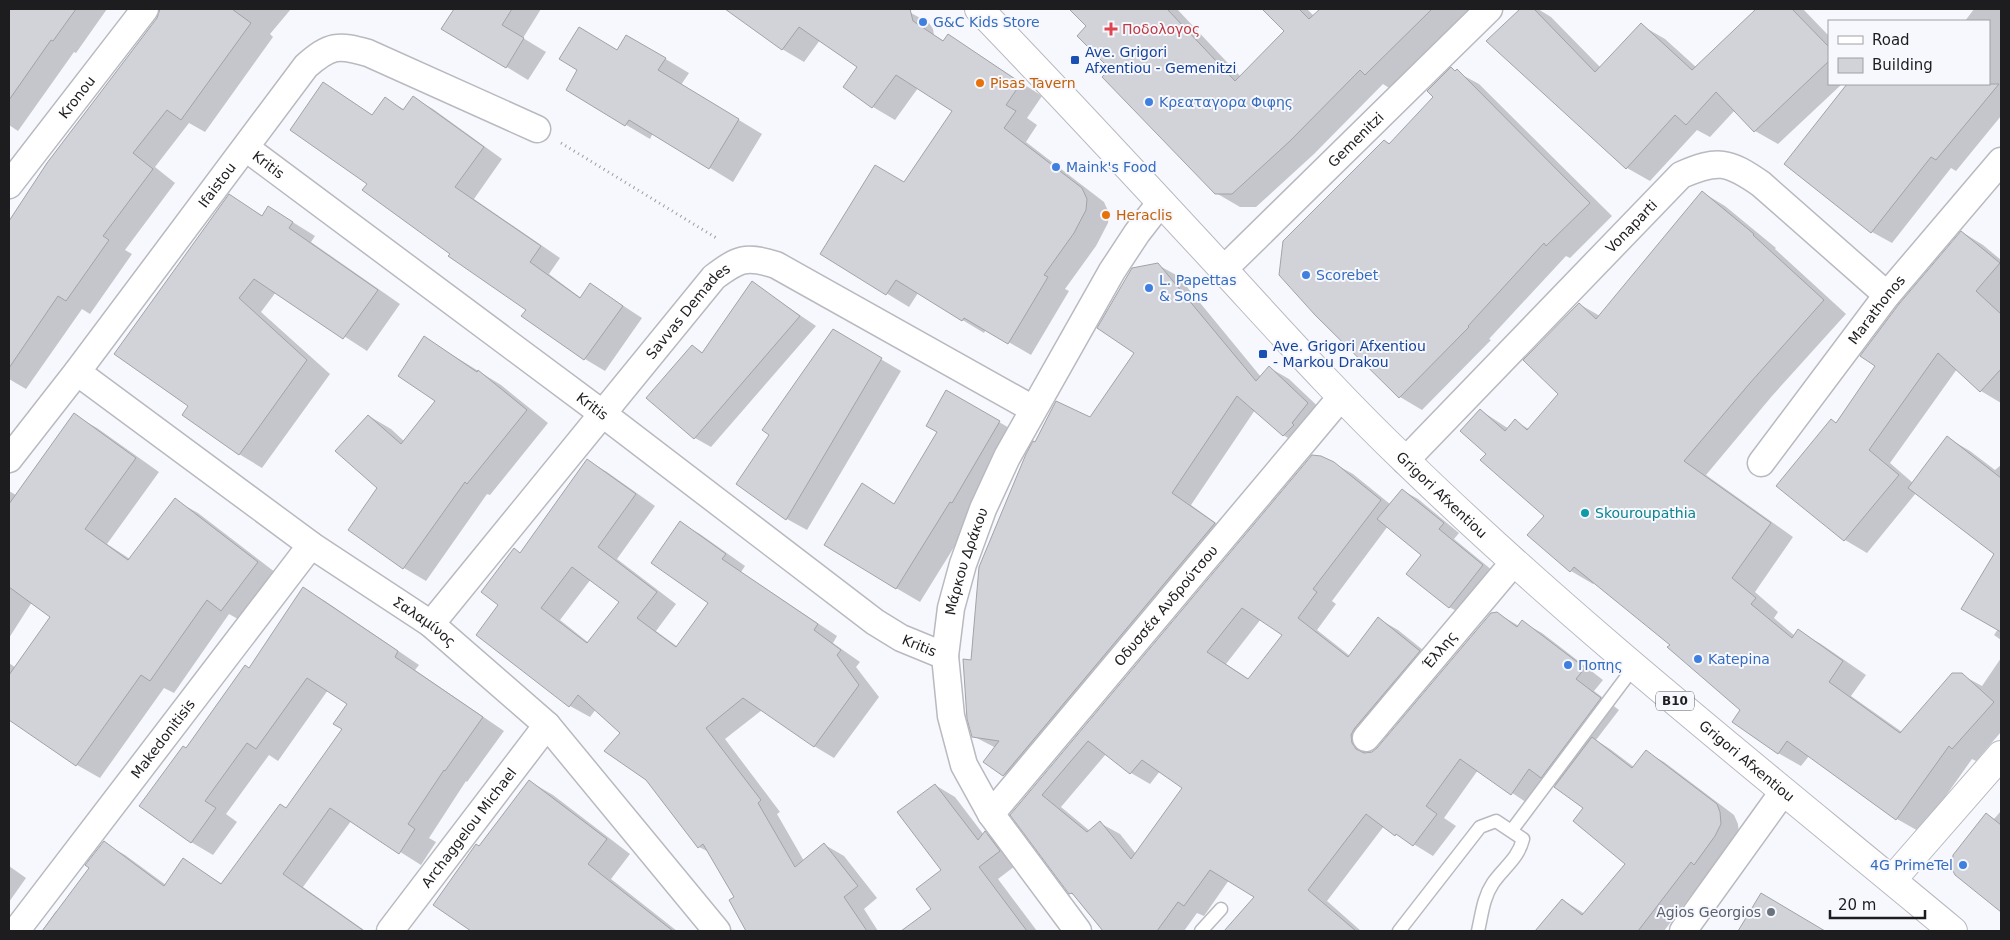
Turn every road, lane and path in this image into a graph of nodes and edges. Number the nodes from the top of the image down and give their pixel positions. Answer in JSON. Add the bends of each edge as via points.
{"nodes":[{"id":1,"x":146,"y":9,"type":"edge"},
{"id":2,"x":979,"y":9,"type":"edge"},
{"id":3,"x":1489,"y":9,"type":"edge"},
{"id":4,"x":537,"y":129,"type":"joint"},
{"id":5,"x":246,"y":148,"type":"junction"},
{"id":6,"x":2001,"y":161,"type":"edge"},
{"id":7,"x":9,"y":185,"type":"edge"},
{"id":8,"x":1161,"y":202,"type":"junction"},
{"id":9,"x":743,"y":261,"type":"junction"},
{"id":10,"x":1223,"y":270,"type":"junction"},
{"id":11,"x":1887,"y":295,"type":"junction"},
{"id":12,"x":77,"y":372,"type":"junction"},
{"id":13,"x":1341,"y":397,"type":"junction"},
{"id":14,"x":1033,"y":409,"type":"junction"},
{"id":15,"x":603,"y":414,"type":"junction"},
{"id":16,"x":9,"y":459,"type":"edge"},
{"id":17,"x":1405,"y":461,"type":"junction"},
{"id":18,"x":1761,"y":463,"type":"dead end"},
{"id":19,"x":311,"y":544,"type":"junction"},
{"id":20,"x":1514,"y":562,"type":"junction"},
{"id":21,"x":431,"y":624,"type":"junction"},
{"id":22,"x":945,"y":656,"type":"junction"},
{"id":23,"x":1634,"y":667,"type":"junction"},
{"id":24,"x":547,"y":725,"type":"junction"},
{"id":25,"x":1366,"y":738,"type":"dead end"},
{"id":26,"x":2001,"y":755,"type":"edge"},
{"id":27,"x":1783,"y":792,"type":"junction"},
{"id":28,"x":990,"y":814,"type":"junction"},
{"id":29,"x":1512,"y":830,"type":"junction"},
{"id":30,"x":1892,"y":880,"type":"junction"},
{"id":31,"x":1221,"y":909,"type":"dead end"},
{"id":32,"x":16,"y":931,"type":"edge"},
{"id":33,"x":390,"y":931,"type":"edge"},
{"id":34,"x":717,"y":931,"type":"edge"},
{"id":35,"x":1078,"y":931,"type":"edge"},
{"id":36,"x":1201,"y":931,"type":"edge"},
{"id":37,"x":1400,"y":931,"type":"edge"},
{"id":38,"x":1478,"y":931,"type":"edge"},
{"id":39,"x":1683,"y":931,"type":"edge"},
{"id":40,"x":1953,"y":931,"type":"edge"}],
"edges":[{"from":1,"to":7,"type":"street","name":"Kronou"},
{"from":2,"to":8,"type":"main road","name":"Grigori Afxentiou","number":"B10"},
{"from":3,"to":10,"type":"street","name":"Gemenitzi"},
{"from":4,"to":5,"type":"street","name":"Ifaistou","via":[[368,53],[337,47],[321,53],[306,66]]},
{"from":4,"to":9,"type":"path","via":[[720,240]]},
{"from":5,"to":12,"type":"street","name":"Ifaistou"},
{"from":5,"to":15,"type":"street","name":"Kritis"},
{"from":6,"to":11,"type":"street","name":"Marathonos"},
{"from":8,"to":10,"type":"main road","name":"Grigori Afxentiou","number":"B10"},
{"from":8,"to":14,"type":"street","name":"Μάρκου Δράκου","via":[[1112,271]]},
{"from":9,"to":14,"type":"street","name":"Savvas Demades","via":[[759,259],[776,266]]},
{"from":9,"to":15,"type":"street","name":"Savvas Demades","via":[[734,262],[714,277]]},
{"from":10,"to":13,"type":"main road","name":"Grigori Afxentiou","number":"B10"},
{"from":11,"to":17,"type":"street","name":"Vonaparti","via":[[1761,184],[1724,164],[1702,166],[1680,175]]},
{"from":11,"to":18,"type":"street","name":"Marathonos"},
{"from":12,"to":16,"type":"street","name":"Ifaistou"},
{"from":12,"to":19,"type":"street","name":"Σαλαμίνος"},
{"from":13,"to":17,"type":"main road","name":"Grigori Afxentiou","number":"B10"},
{"from":13,"to":28,"type":"street","name":"Οδυσσέα Ανδρούτσου"},
{"from":14,"to":22,"type":"street","name":"Μάρκου Δράκου","via":[[987,500],[963,564],[951,608]]},
{"from":15,"to":21,"type":"street","name":"Savvas Demades"},
{"from":15,"to":22,"type":"street","name":"Kritis","via":[[875,622],[901,638]]},
{"from":17,"to":20,"type":"main road","name":"Grigori Afxentiou","number":"B10"},
{"from":19,"to":21,"type":"street","name":"Σαλαμίνος"},
{"from":19,"to":32,"type":"street","name":"Makedonitisis"},
{"from":20,"to":23,"type":"main road","name":"Grigori Afxentiou","number":"B10"},
{"from":20,"to":25,"type":"street","name":"Έλλης"},
{"from":21,"to":24,"type":"street","name":"Σαλαμίνος"},
{"from":22,"to":28,"type":"street","name":"Μάρκου Δράκου","via":[[951,716],[964,765]]},
{"from":23,"to":27,"type":"main road","name":"Grigori Afxentiou","number":"B10"},
{"from":23,"to":29,"type":"lane"},
{"from":24,"to":33,"type":"street","name":"Archaggelou Michael"},
{"from":24,"to":34,"type":"street","name":"Σαλαμίνος"},
{"from":26,"to":30,"type":"main road"},
{"from":27,"to":30,"type":"main road","name":"Grigori Afxentiou","number":"B10"},
{"from":27,"to":39,"type":"street"},
{"from":28,"to":35,"type":"street","name":"Μάρκου Δράκου"},
{"from":29,"to":37,"type":"lane","via":[[1496,822],[1480,827]]},
{"from":29,"to":38,"type":"lane","via":[[1523,839],[1521,850],[1492,883],[1482,904]]},
{"from":30,"to":40,"type":"main road","name":"Grigori Afxentiou","number":"B10"},
{"from":31,"to":36,"type":"lane"}]}
